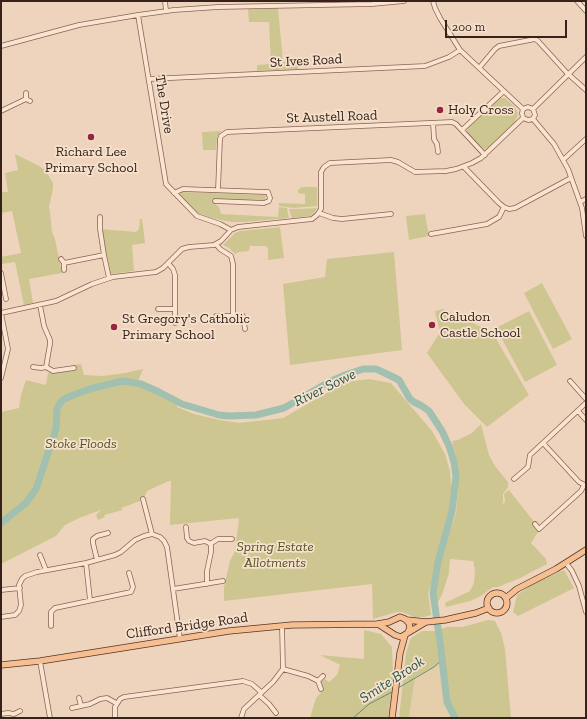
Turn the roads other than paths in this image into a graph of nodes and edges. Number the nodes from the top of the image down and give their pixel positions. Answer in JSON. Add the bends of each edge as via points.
{"nodes":[{"id":1,"x":165,"y":1,"type":"edge"},
{"id":2,"x":404,"y":1,"type":"edge"},
{"id":3,"x":433,"y":1,"type":"edge"},
{"id":4,"x":577,"y":1,"type":"edge"},
{"id":5,"x":166,"y":11,"type":"junction"},
{"id":6,"x":586,"y":11,"type":"edge"},
{"id":7,"x":138,"y":15,"type":"junction"},
{"id":8,"x":1,"y":46,"type":"edge"},
{"id":9,"x":460,"y":50,"type":"junction"},
{"id":10,"x":586,"y":57,"type":"edge"},
{"id":11,"x":479,"y":68,"type":"junction"},
{"id":12,"x":568,"y":74,"type":"junction"},
{"id":13,"x":149,"y":79,"type":"junction"},
{"id":14,"x":586,"y":90,"type":"edge"},
{"id":15,"x":504,"y":91,"type":"junction"},
{"id":16,"x":26,"y":93,"type":"dead end"},
{"id":17,"x":523,"y":109,"type":"junction"},
{"id":18,"x":533,"y":110,"type":"junction"},
{"id":19,"x":1,"y":111,"type":"edge"},
{"id":20,"x":523,"y":118,"type":"junction"},
{"id":21,"x":533,"y":119,"type":"junction"},
{"id":22,"x":433,"y":124,"type":"junction"},
{"id":23,"x":462,"y":130,"type":"junction"},
{"id":24,"x":586,"y":139,"type":"edge"},
{"id":25,"x":438,"y":152,"type":"dead end"},
{"id":26,"x":485,"y":154,"type":"junction"},
{"id":27,"x":563,"y":160,"type":"junction"},
{"id":28,"x":464,"y":167,"type":"junction"},
{"id":29,"x":571,"y":178,"type":"junction"},
{"id":30,"x":218,"y":190,"type":"junction"},
{"id":31,"x":174,"y":194,"type":"junction"},
{"id":32,"x":586,"y":199,"type":"edge"},
{"id":33,"x":215,"y":201,"type":"dead end"},
{"id":34,"x":580,"y":202,"type":"junction"},
{"id":35,"x":504,"y":207,"type":"junction"},
{"id":36,"x":318,"y":213,"type":"junction"},
{"id":37,"x":391,"y":214,"type":"dead end"},
{"id":38,"x":100,"y":217,"type":"dead end"},
{"id":39,"x":231,"y":230,"type":"junction"},
{"id":40,"x":431,"y":234,"type":"dead end"},
{"id":41,"x":586,"y":236,"type":"edge"},
{"id":42,"x":216,"y":244,"type":"junction"},
{"id":43,"x":104,"y":255,"type":"junction"},
{"id":44,"x":61,"y":259,"type":"dead end"},
{"id":45,"x":64,"y":263,"type":"junction"},
{"id":46,"x":168,"y":263,"type":"junction"},
{"id":47,"x":64,"y":270,"type":"dead end"},
{"id":48,"x":1,"y":273,"type":"edge"},
{"id":49,"x":109,"y":278,"type":"junction"},
{"id":50,"x":2,"y":286,"type":"edge"},
{"id":51,"x":6,"y":299,"type":"dead end"},
{"id":52,"x":38,"y":305,"type":"junction"},
{"id":53,"x":158,"y":309,"type":"dead end"},
{"id":54,"x":175,"y":309,"type":"junction"},
{"id":55,"x":1,"y":313,"type":"edge"},
{"id":56,"x":216,"y":316,"type":"dead end"},
{"id":57,"x":233,"y":316,"type":"junction"},
{"id":58,"x":175,"y":323,"type":"dead end"},
{"id":59,"x":245,"y":329,"type":"dead end"},
{"id":60,"x":6,"y":337,"type":"junction"},
{"id":61,"x":1,"y":338,"type":"edge"},
{"id":62,"x":33,"y":367,"type":"dead end"},
{"id":63,"x":46,"y":367,"type":"junction"},
{"id":64,"x":74,"y":368,"type":"dead end"},
{"id":65,"x":1,"y":378,"type":"edge"},
{"id":66,"x":570,"y":381,"type":"dead end"},
{"id":67,"x":586,"y":399,"type":"edge"},
{"id":68,"x":586,"y":403,"type":"edge"},
{"id":69,"x":578,"y":410,"type":"junction"},
{"id":70,"x":586,"y":420,"type":"edge"},
{"id":71,"x":543,"y":443,"type":"junction"},
{"id":72,"x":514,"y":479,"type":"dead end"},
{"id":73,"x":585,"y":485,"type":"edge"},
{"id":74,"x":144,"y":499,"type":"dead end"},
{"id":75,"x":535,"y":524,"type":"dead end"},
{"id":76,"x":186,"y":528,"type":"dead end"},
{"id":77,"x":108,"y":533,"type":"dead end"},
{"id":78,"x":152,"y":534,"type":"junction"},
{"id":79,"x":232,"y":538,"type":"dead end"},
{"id":80,"x":210,"y":544,"type":"junction"},
{"id":81,"x":586,"y":550,"type":"edge"},
{"id":82,"x":40,"y":555,"type":"dead end"},
{"id":83,"x":97,"y":560,"type":"junction"},
{"id":84,"x":86,"y":563,"type":"junction"},
{"id":85,"x":566,"y":563,"type":"junction"},
{"id":86,"x":46,"y":570,"type":"junction"},
{"id":87,"x":129,"y":573,"type":"dead end"},
{"id":88,"x":223,"y":581,"type":"dead end"},
{"id":89,"x":207,"y":584,"type":"junction"},
{"id":90,"x":20,"y":588,"type":"junction"},
{"id":91,"x":173,"y":589,"type":"junction"},
{"id":92,"x":1,"y":590,"type":"edge"},
{"id":93,"x":506,"y":598,"type":"junction"},
{"id":94,"x":90,"y":600,"type":"junction"},
{"id":95,"x":489,"y":608,"type":"junction"},
{"id":96,"x":586,"y":612,"type":"edge"},
{"id":97,"x":1,"y":617,"type":"edge"},
{"id":98,"x":393,"y":620,"type":"junction"},
{"id":99,"x":407,"y":620,"type":"junction"},
{"id":100,"x":426,"y":622,"type":"junction"},
{"id":101,"x":378,"y":624,"type":"junction"},
{"id":102,"x":51,"y":626,"type":"dead end"},
{"id":103,"x":282,"y":626,"type":"junction"},
{"id":104,"x":393,"y":634,"type":"junction"},
{"id":105,"x":407,"y":634,"type":"junction"},
{"id":106,"x":180,"y":639,"type":"junction"},
{"id":107,"x":400,"y":653,"type":"junction"},
{"id":108,"x":40,"y":661,"type":"junction"},
{"id":109,"x":1,"y":666,"type":"edge"},
{"id":110,"x":283,"y":669,"type":"junction"},
{"id":111,"x":323,"y":676,"type":"dead end"},
{"id":112,"x":318,"y":681,"type":"junction"},
{"id":113,"x":321,"y":689,"type":"dead end"},
{"id":114,"x":260,"y":694,"type":"junction"},
{"id":115,"x":79,"y":698,"type":"dead end"},
{"id":116,"x":116,"y":703,"type":"junction"},
{"id":117,"x":81,"y":706,"type":"junction"},
{"id":118,"x":72,"y":708,"type":"dead end"},
{"id":119,"x":20,"y":711,"type":"dead end"},
{"id":120,"x":276,"y":713,"type":"dead end"},
{"id":121,"x":1,"y":714,"type":"edge"},
{"id":122,"x":15,"y":716,"type":"edge"},
{"id":123,"x":50,"y":718,"type":"edge"},
{"id":124,"x":115,"y":718,"type":"edge"},
{"id":125,"x":240,"y":718,"type":"edge"},
{"id":126,"x":392,"y":718,"type":"edge"}],
"edges":[{"from":1,"to":5,"type":"street"},
{"from":2,"to":5,"type":"street"},
{"from":3,"to":9,"type":"street","via":[[440,18]]},
{"from":4,"to":6,"type":"street"},
{"from":5,"to":7,"type":"street"},
{"from":7,"to":8,"type":"street","via":[[79,25]]},
{"from":7,"to":13,"type":"street","name":"The Drive"},
{"from":9,"to":11,"type":"street"},
{"from":9,"to":13,"type":"street","name":"St Ives Road","via":[[425,66]]},
{"from":10,"to":12,"type":"street"},
{"from":11,"to":12,"type":"street","via":[[500,46],[535,39]]},
{"from":11,"to":15,"type":"street"},
{"from":12,"to":14,"type":"street"},
{"from":12,"to":18,"type":"street"},
{"from":13,"to":31,"type":"street","name":"The Drive","via":[[165,180]]},
{"from":15,"to":17,"type":"street"},
{"from":15,"to":23,"type":"street"},
{"from":16,"to":19,"type":"street","via":[[28,100]]},
{"from":17,"to":18,"type":"street","via":[[528,107]]},
{"from":17,"to":20,"type":"street"},
{"from":18,"to":21,"type":"street"},
{"from":20,"to":21,"type":"street"},
{"from":20,"to":26,"type":"street"},
{"from":21,"to":27,"type":"street","via":[[551,140]]},
{"from":22,"to":23,"type":"street","name":"St Austell Road","via":[[454,122]]},
{"from":22,"to":25,"type":"street"},
{"from":22,"to":30,"type":"street","name":"St Austell Road","via":[[227,132],[220,139]]},
{"from":23,"to":26,"type":"street","name":"St Austell Road"},
{"from":24,"to":27,"type":"street"},
{"from":26,"to":28,"type":"street","via":[[476,162]]},
{"from":27,"to":29,"type":"street"},
{"from":28,"to":35,"type":"street"},
{"from":28,"to":36,"type":"street","via":[[449,171],[417,172],[393,161],[330,163],[320,174],[322,203]]},
{"from":29,"to":34,"type":"street"},
{"from":29,"to":35,"type":"street","via":[[515,208]]},
{"from":30,"to":31,"type":"street","via":[[181,189]]},
{"from":30,"to":33,"type":"street","via":[[268,192],[270,198],[264,202]]},
{"from":31,"to":39,"type":"street","name":"The Drive","via":[[197,216]]},
{"from":32,"to":34,"type":"street"},
{"from":34,"to":41,"type":"street"},
{"from":35,"to":40,"type":"street","via":[[499,217],[487,224]]},
{"from":36,"to":37,"type":"street","via":[[342,219]]},
{"from":36,"to":39,"type":"street","via":[[314,218],[307,220]]},
{"from":38,"to":43,"type":"street"},
{"from":39,"to":42,"type":"street"},
{"from":42,"to":46,"type":"street","via":[[184,248]]},
{"from":42,"to":57,"type":"street","via":[[233,262]]},
{"from":43,"to":45,"type":"street"},
{"from":43,"to":49,"type":"street"},
{"from":44,"to":45,"type":"street"},
{"from":45,"to":47,"type":"street"},
{"from":46,"to":49,"type":"street","via":[[156,272]]},
{"from":46,"to":54,"type":"street","via":[[174,269],[175,275]]},
{"from":48,"to":50,"type":"street"},
{"from":49,"to":52,"type":"street","via":[[56,301]]},
{"from":50,"to":51,"type":"street"},
{"from":52,"to":55,"type":"street"},
{"from":52,"to":63,"type":"street","via":[[50,340]]},
{"from":53,"to":54,"type":"street"},
{"from":54,"to":58,"type":"street"},
{"from":55,"to":60,"type":"street"},
{"from":56,"to":57,"type":"street"},
{"from":57,"to":59,"type":"street","via":[[243,316]]},
{"from":60,"to":61,"type":"street"},
{"from":60,"to":65,"type":"street","via":[[7,354]]},
{"from":62,"to":63,"type":"street"},
{"from":63,"to":64,"type":"street","via":[[53,371]]},
{"from":66,"to":67,"type":"street"},
{"from":68,"to":69,"type":"street"},
{"from":69,"to":70,"type":"street"},
{"from":69,"to":71,"type":"street"},
{"from":71,"to":72,"type":"street","via":[[529,456],[528,467]]},
{"from":71,"to":73,"type":"street","via":[[579,482]]},
{"from":73,"to":75,"type":"street","via":[[539,529]]},
{"from":74,"to":78,"type":"street"},
{"from":76,"to":80,"type":"street","via":[[189,541],[205,541]]},
{"from":77,"to":83,"type":"street","via":[[93,539]]},
{"from":78,"to":83,"type":"street","via":[[135,540],[118,554]]},
{"from":78,"to":91,"type":"street","via":[[160,537],[166,545]]},
{"from":79,"to":80,"type":"street","via":[[218,539]]},
{"from":80,"to":89,"type":"street","via":[[212,549]]},
{"from":81,"to":85,"type":"main road"},
{"from":82,"to":86,"type":"street"},
{"from":83,"to":84,"type":"street"},
{"from":84,"to":86,"type":"street"},
{"from":84,"to":94,"type":"street"},
{"from":85,"to":93,"type":"main road","via":[[517,589]]},
{"from":85,"to":96,"type":"street","via":[[579,586]]},
{"from":86,"to":90,"type":"street","via":[[23,578]]},
{"from":87,"to":94,"type":"street","via":[[133,587],[131,592]]},
{"from":88,"to":89,"type":"street"},
{"from":89,"to":91,"type":"street"},
{"from":90,"to":92,"type":"street"},
{"from":90,"to":97,"type":"street","via":[[19,611],[15,615]]},
{"from":91,"to":106,"type":"street"},
{"from":93,"to":95,"type":"main road","via":[[499,594],[491,596],[488,600]]},
{"from":93,"to":95,"type":"main road","via":[[507,605],[502,612],[495,613]]},
{"from":94,"to":102,"type":"street","via":[[53,609],[50,614]]},
{"from":95,"to":100,"type":"main road","via":[[445,620]]},
{"from":98,"to":99,"type":"main road","via":[[400,617]]},
{"from":98,"to":101,"type":"main road","name":"Clifford Bridge Road"},
{"from":98,"to":104,"type":"main road","via":[[390,626]]},
{"from":99,"to":100,"type":"main road"},
{"from":99,"to":105,"type":"main road","via":[[410,626]]},
{"from":100,"to":105,"type":"main road"},
{"from":101,"to":103,"type":"main road","name":"Clifford Bridge Road"},
{"from":101,"to":104,"type":"main road"},
{"from":103,"to":106,"type":"main road","name":"Clifford Bridge Road"},
{"from":103,"to":110,"type":"street"},
{"from":104,"to":105,"type":"main road","via":[[399,637]]},
{"from":104,"to":107,"type":"main road"},
{"from":105,"to":107,"type":"main road"},
{"from":106,"to":108,"type":"main road","name":"Clifford Bridge Road"},
{"from":107,"to":126,"type":"main road"},
{"from":108,"to":109,"type":"main road","name":"Clifford Bridge Road"},
{"from":108,"to":123,"type":"street"},
{"from":110,"to":112,"type":"street"},
{"from":110,"to":114,"type":"street"},
{"from":111,"to":112,"type":"street"},
{"from":112,"to":113,"type":"street"},
{"from":114,"to":116,"type":"street","via":[[252,684],[243,681],[124,697]]},
{"from":114,"to":120,"type":"street"},
{"from":114,"to":125,"type":"street","via":[[244,710]]},
{"from":115,"to":117,"type":"street"},
{"from":116,"to":117,"type":"street","via":[[107,698]]},
{"from":116,"to":124,"type":"street"},
{"from":117,"to":118,"type":"street"},
{"from":119,"to":122,"type":"street"},
{"from":121,"to":122,"type":"street"}]}
